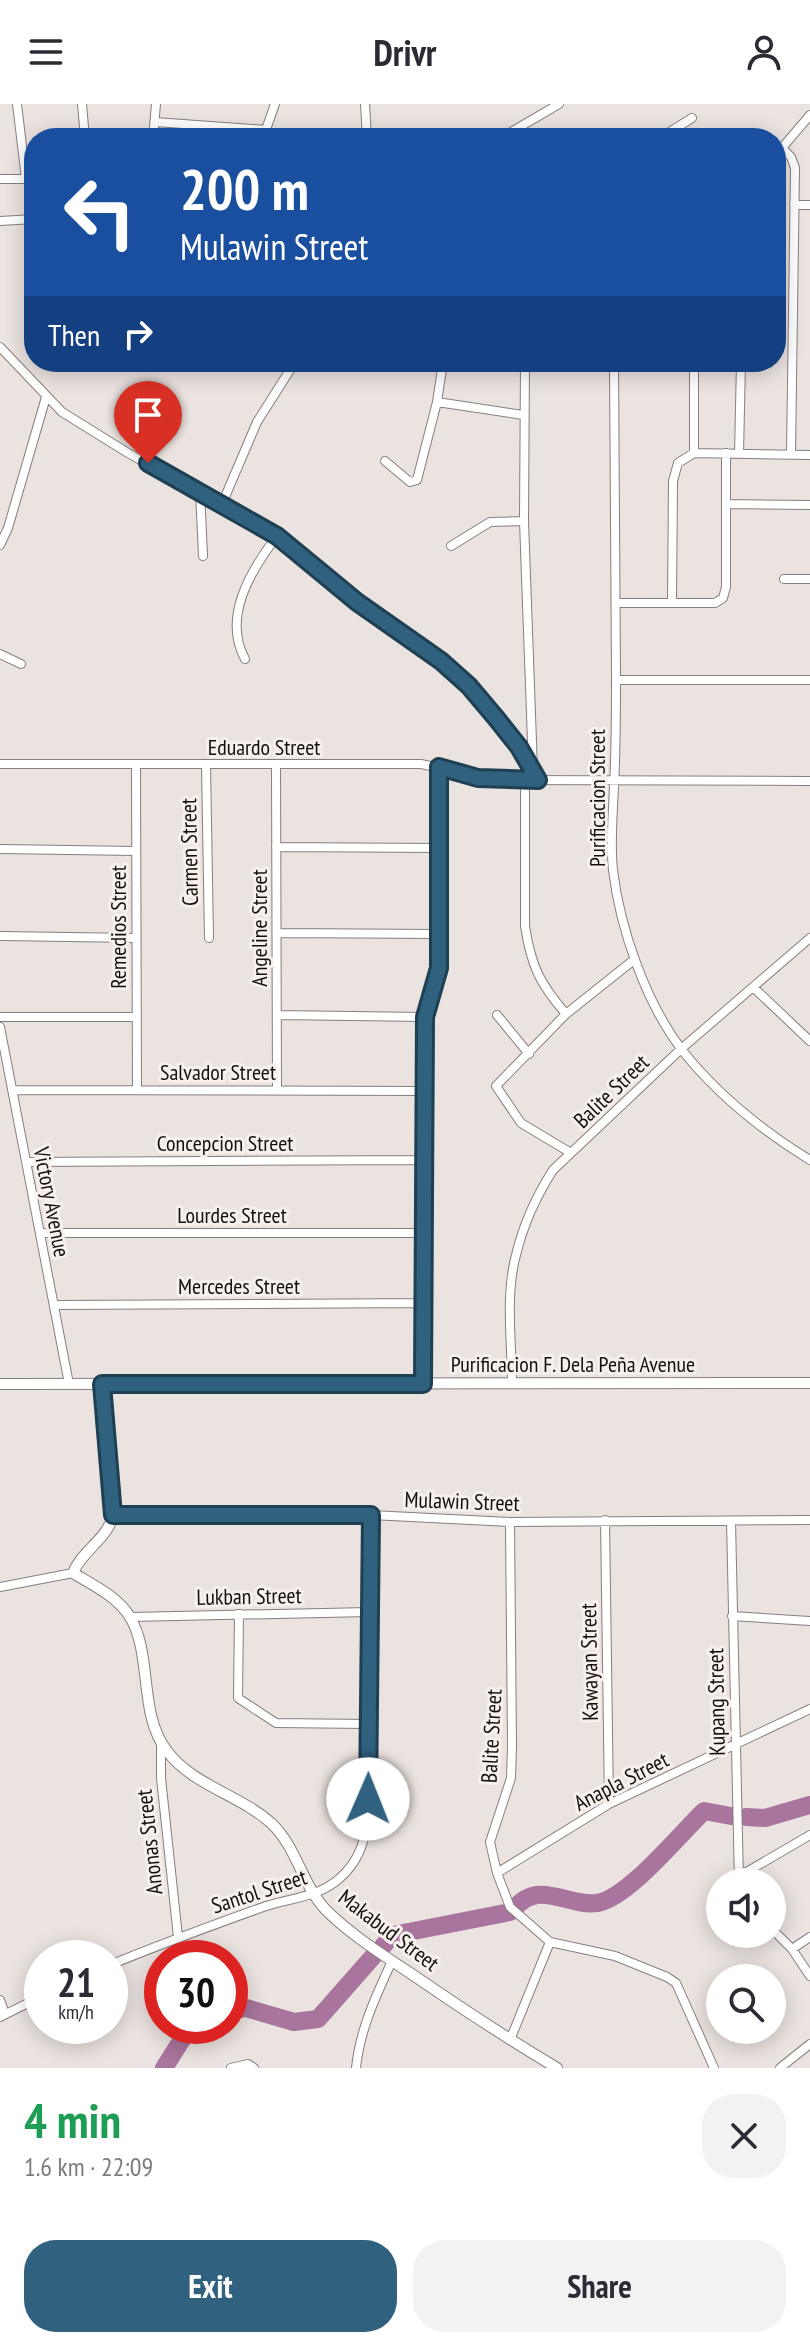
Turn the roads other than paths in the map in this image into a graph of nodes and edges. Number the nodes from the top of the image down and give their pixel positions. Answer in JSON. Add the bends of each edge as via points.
{"nodes":[{"id":1,"x":17,"y":104,"type":"edge"},
{"id":2,"x":82,"y":104,"type":"edge"},
{"id":3,"x":156,"y":104,"type":"edge"},
{"id":4,"x":275,"y":104,"type":"edge"},
{"id":5,"x":365,"y":104,"type":"edge"},
{"id":6,"x":559,"y":104,"type":"edge"},
{"id":7,"x":810,"y":115,"type":"edge"},
{"id":8,"x":692,"y":118,"type":"dead end"},
{"id":9,"x":155,"y":122,"type":"junction"},
{"id":10,"x":84,"y":128,"type":"edge"},
{"id":11,"x":154,"y":128,"type":"edge"},
{"id":12,"x":210,"y":128,"type":"edge"},
{"id":13,"x":266,"y":128,"type":"edge"},
{"id":14,"x":366,"y":128,"type":"edge"},
{"id":15,"x":519,"y":128,"type":"edge"},
{"id":16,"x":676,"y":128,"type":"edge"},
{"id":17,"x":24,"y":144,"type":"edge"},
{"id":18,"x":786,"y":144,"type":"edge"},
{"id":19,"x":786,"y":155,"type":"edge"},
{"id":20,"x":0,"y":179,"type":"edge"},
{"id":21,"x":24,"y":179,"type":"edge"},
{"id":22,"x":794,"y":205,"type":"junction"},
{"id":23,"x":810,"y":205,"type":"edge"},
{"id":24,"x":24,"y":220,"type":"edge"},
{"id":25,"x":0,"y":221,"type":"edge"},
{"id":26,"x":0,"y":347,"type":"edge"},
{"id":27,"x":289,"y":372,"type":"edge"},
{"id":28,"x":442,"y":372,"type":"edge"},
{"id":29,"x":525,"y":372,"type":"edge"},
{"id":30,"x":614,"y":372,"type":"edge"},
{"id":31,"x":694,"y":372,"type":"edge"},
{"id":32,"x":741,"y":372,"type":"edge"},
{"id":33,"x":46,"y":397,"type":"junction"},
{"id":34,"x":437,"y":402,"type":"junction"},
{"id":35,"x":523,"y":415,"type":"junction"},
{"id":36,"x":694,"y":453,"type":"junction"},
{"id":37,"x":726,"y":453,"type":"junction"},
{"id":38,"x":739,"y":454,"type":"junction"},
{"id":39,"x":791,"y":454,"type":"junction"},
{"id":40,"x":810,"y":455,"type":"edge"},
{"id":41,"x":385,"y":461,"type":"dead end"},
{"id":42,"x":200,"y":491,"type":"junction"},
{"id":43,"x":222,"y":504,"type":"junction"},
{"id":44,"x":726,"y":504,"type":"junction"},
{"id":45,"x":810,"y":505,"type":"edge"},
{"id":46,"x":524,"y":521,"type":"junction"},
{"id":47,"x":277,"y":536,"type":"junction"},
{"id":48,"x":0,"y":545,"type":"edge"},
{"id":49,"x":451,"y":546,"type":"dead end"},
{"id":50,"x":203,"y":556,"type":"dead end"},
{"id":51,"x":784,"y":579,"type":"dead end"},
{"id":52,"x":810,"y":579,"type":"edge"},
{"id":53,"x":616,"y":603,"type":"junction"},
{"id":54,"x":672,"y":603,"type":"junction"},
{"id":55,"x":0,"y":654,"type":"edge"},
{"id":56,"x":245,"y":659,"type":"dead end"},
{"id":57,"x":21,"y":664,"type":"dead end"},
{"id":58,"x":616,"y":680,"type":"junction"},
{"id":59,"x":810,"y":680,"type":"edge"},
{"id":60,"x":0,"y":764,"type":"edge"},
{"id":61,"x":136,"y":764,"type":"junction"},
{"id":62,"x":206,"y":765,"type":"junction"},
{"id":63,"x":276,"y":765,"type":"junction"},
{"id":64,"x":439,"y":767,"type":"junction"},
{"id":65,"x":533,"y":770,"type":"junction"},
{"id":66,"x":525,"y":780,"type":"junction"},
{"id":67,"x":538,"y":780,"type":"junction"},
{"id":68,"x":615,"y":780,"type":"junction"},
{"id":69,"x":810,"y":781,"type":"edge"},
{"id":70,"x":276,"y":847,"type":"junction"},
{"id":71,"x":439,"y":848,"type":"junction"},
{"id":72,"x":0,"y":849,"type":"edge"},
{"id":73,"x":136,"y":851,"type":"junction"},
{"id":74,"x":277,"y":933,"type":"junction"},
{"id":75,"x":439,"y":934,"type":"junction"},
{"id":76,"x":0,"y":936,"type":"edge"},
{"id":77,"x":136,"y":938,"type":"junction"},
{"id":78,"x":209,"y":938,"type":"dead end"},
{"id":79,"x":810,"y":938,"type":"edge"},
{"id":80,"x":635,"y":959,"type":"junction"},
{"id":81,"x":753,"y":987,"type":"junction"},
{"id":82,"x":566,"y":1014,"type":"junction"},
{"id":83,"x":277,"y":1015,"type":"junction"},
{"id":84,"x":497,"y":1015,"type":"dead end"},
{"id":85,"x":0,"y":1017,"type":"edge"},
{"id":86,"x":137,"y":1017,"type":"junction"},
{"id":87,"x":425,"y":1017,"type":"junction"},
{"id":88,"x":0,"y":1027,"type":"edge"},
{"id":89,"x":810,"y":1041,"type":"edge"},
{"id":90,"x":681,"y":1049,"type":"junction"},
{"id":91,"x":529,"y":1054,"type":"junction"},
{"id":92,"x":12,"y":1090,"type":"junction"},
{"id":93,"x":137,"y":1090,"type":"junction"},
{"id":94,"x":277,"y":1090,"type":"junction"},
{"id":95,"x":425,"y":1091,"type":"junction"},
{"id":96,"x":571,"y":1153,"type":"junction"},
{"id":97,"x":424,"y":1160,"type":"junction"},
{"id":98,"x":810,"y":1160,"type":"edge"},
{"id":99,"x":26,"y":1162,"type":"junction"},
{"id":100,"x":40,"y":1233,"type":"junction"},
{"id":101,"x":424,"y":1233,"type":"junction"},
{"id":102,"x":424,"y":1303,"type":"junction"},
{"id":103,"x":54,"y":1305,"type":"junction"},
{"id":104,"x":810,"y":1383,"type":"edge"},
{"id":105,"x":0,"y":1384,"type":"edge"},
{"id":106,"x":69,"y":1384,"type":"junction"},
{"id":107,"x":102,"y":1384,"type":"junction"},
{"id":108,"x":423,"y":1384,"type":"junction"},
{"id":109,"x":512,"y":1384,"type":"junction"},
{"id":110,"x":113,"y":1515,"type":"junction"},
{"id":111,"x":371,"y":1515,"type":"junction"},
{"id":112,"x":605,"y":1520,"type":"junction"},
{"id":113,"x":810,"y":1520,"type":"edge"},
{"id":114,"x":731,"y":1521,"type":"junction"},
{"id":115,"x":510,"y":1522,"type":"junction"},
{"id":116,"x":73,"y":1573,"type":"junction"},
{"id":117,"x":0,"y":1587,"type":"edge"},
{"id":118,"x":369,"y":1612,"type":"junction"},
{"id":119,"x":239,"y":1614,"type":"junction"},
{"id":120,"x":732,"y":1616,"type":"junction"},
{"id":121,"x":130,"y":1617,"type":"junction"},
{"id":122,"x":810,"y":1621,"type":"edge"},
{"id":123,"x":810,"y":1709,"type":"edge"},
{"id":124,"x":369,"y":1724,"type":"junction"},
{"id":125,"x":161,"y":1743,"type":"junction"},
{"id":126,"x":735,"y":1745,"type":"junction"},
{"id":127,"x":609,"y":1804,"type":"junction"},
{"id":128,"x":810,"y":1835,"type":"edge"},
{"id":129,"x":738,"y":1868,"type":"edge"},
{"id":130,"x":757,"y":1868,"type":"edge"},
{"id":131,"x":497,"y":1873,"type":"junction"},
{"id":132,"x":313,"y":1894,"type":"junction"},
{"id":133,"x":178,"y":1937,"type":"junction"},
{"id":134,"x":810,"y":1937,"type":"edge"},
{"id":135,"x":550,"y":1942,"type":"junction"},
{"id":136,"x":786,"y":1943,"type":"edge"},
{"id":137,"x":792,"y":1949,"type":"junction"},
{"id":138,"x":128,"y":1958,"type":"edge"},
{"id":139,"x":392,"y":1961,"type":"junction"},
{"id":140,"x":810,"y":1976,"type":"edge"},
{"id":141,"x":0,"y":2000,"type":"edge"},
{"id":142,"x":24,"y":2005,"type":"edge"},
{"id":143,"x":3,"y":2016,"type":"edge"},
{"id":144,"x":510,"y":2040,"type":"junction"},
{"id":145,"x":810,"y":2044,"type":"edge"},
{"id":146,"x":231,"y":2068,"type":"edge"},
{"id":147,"x":254,"y":2068,"type":"edge"},
{"id":148,"x":356,"y":2068,"type":"edge"},
{"id":149,"x":557,"y":2068,"type":"edge"},
{"id":150,"x":714,"y":2068,"type":"edge"},
{"id":151,"x":780,"y":2068,"type":"edge"}],
"edges":[{"from":1,"to":17,"type":"street"},
{"from":2,"to":10,"type":"street"},
{"from":3,"to":9,"type":"street"},
{"from":4,"to":13,"type":"street"},
{"from":5,"to":14,"type":"street"},
{"from":6,"to":15,"type":"street"},
{"from":7,"to":18,"type":"street"},
{"from":8,"to":16,"type":"street"},
{"from":9,"to":11,"type":"street"},
{"from":9,"to":12,"type":"street"},
{"from":19,"to":22,"type":"street","via":[[795,168]]},
{"from":20,"to":21,"type":"street"},
{"from":22,"to":23,"type":"street"},
{"from":22,"to":39,"type":"street"},
{"from":24,"to":25,"type":"street"},
{"from":26,"to":33,"type":"street"},
{"from":27,"to":43,"type":"street","via":[[257,422]]},
{"from":28,"to":34,"type":"street"},
{"from":29,"to":35,"type":"street"},
{"from":30,"to":53,"type":"street","name":"Purificacion Street"},
{"from":31,"to":36,"type":"street"},
{"from":32,"to":38,"type":"street"},
{"from":33,"to":42,"type":"street","via":[[86,428]]},
{"from":33,"to":48,"type":"street"},
{"from":34,"to":35,"type":"street"},
{"from":34,"to":41,"type":"street","via":[[417,480],[410,482]]},
{"from":35,"to":46,"type":"street"},
{"from":36,"to":37,"type":"street"},
{"from":36,"to":54,"type":"street","via":[[673,472]]},
{"from":37,"to":38,"type":"street"},
{"from":37,"to":44,"type":"street"},
{"from":38,"to":39,"type":"street"},
{"from":39,"to":40,"type":"street"},
{"from":42,"to":43,"type":"street"},
{"from":42,"to":50,"type":"street"},
{"from":43,"to":47,"type":"street"},
{"from":44,"to":45,"type":"street"},
{"from":44,"to":54,"type":"street","via":[[723,598],[715,603]]},
{"from":46,"to":49,"type":"street","via":[[490,522]]},
{"from":46,"to":65,"type":"street"},
{"from":47,"to":56,"type":"street","via":[[254,568],[236,620]]},
{"from":47,"to":65,"type":"street","via":[[460,678]]},
{"from":51,"to":52,"type":"street"},
{"from":53,"to":54,"type":"street"},
{"from":53,"to":58,"type":"street","name":"Purificacion Street"},
{"from":55,"to":57,"type":"street"},
{"from":58,"to":59,"type":"street"},
{"from":58,"to":68,"type":"street","name":"Purificacion Street"},
{"from":60,"to":61,"type":"street","name":"Eduardo Street"},
{"from":61,"to":62,"type":"street","name":"Eduardo Street"},
{"from":61,"to":73,"type":"street","name":"Remedios Street"},
{"from":62,"to":63,"type":"street","name":"Eduardo Street"},
{"from":62,"to":78,"type":"street","name":"Carmen Street"},
{"from":63,"to":64,"type":"street","name":"Eduardo Street"},
{"from":63,"to":70,"type":"street","name":"Angeline Street"},
{"from":64,"to":66,"type":"street","name":"Eduardo Street","via":[[478,778]]},
{"from":64,"to":71,"type":"street"},
{"from":65,"to":67,"type":"street"},
{"from":66,"to":67,"type":"street","name":"Eduardo Street"},
{"from":66,"to":82,"type":"street","via":[[527,943],[538,979]]},
{"from":67,"to":68,"type":"street","name":"Eduardo Street"},
{"from":68,"to":69,"type":"street","name":"Eduardo Street"},
{"from":68,"to":80,"type":"street","name":"Purificacion Street","via":[[613,868]]},
{"from":70,"to":71,"type":"street"},
{"from":70,"to":74,"type":"street","name":"Angeline Street"},
{"from":71,"to":75,"type":"street"},
{"from":72,"to":73,"type":"street"},
{"from":73,"to":77,"type":"street","name":"Remedios Street"},
{"from":74,"to":75,"type":"street"},
{"from":74,"to":83,"type":"street","name":"Angeline Street"},
{"from":75,"to":87,"type":"street","via":[[438,977]]},
{"from":76,"to":77,"type":"street"},
{"from":77,"to":86,"type":"street","name":"Remedios Street"},
{"from":79,"to":81,"type":"street","name":"Balite Street"},
{"from":80,"to":82,"type":"street"},
{"from":80,"to":90,"type":"street","name":"Purificacion Street"},
{"from":81,"to":89,"type":"street"},
{"from":81,"to":90,"type":"street","name":"Balite Street"},
{"from":82,"to":91,"type":"street"},
{"from":83,"to":87,"type":"street"},
{"from":83,"to":94,"type":"street","name":"Angeline Street"},
{"from":84,"to":91,"type":"street"},
{"from":85,"to":86,"type":"street"},
{"from":86,"to":93,"type":"street","name":"Remedios Street"},
{"from":87,"to":95,"type":"street"},
{"from":88,"to":92,"type":"street","name":"Victory Avenue"},
{"from":90,"to":96,"type":"street","name":"Balite Street"},
{"from":90,"to":98,"type":"street","name":"Purificacion Street","via":[[757,1123]]},
{"from":91,"to":96,"type":"street","via":[[496,1086],[521,1123]]},
{"from":92,"to":93,"type":"street","name":"Salvador Street"},
{"from":92,"to":99,"type":"street","name":"Victory Avenue"},
{"from":93,"to":94,"type":"street","name":"Salvador Street"},
{"from":94,"to":95,"type":"street","name":"Salvador Street"},
{"from":95,"to":97,"type":"street"},
{"from":96,"to":109,"type":"street","name":"Balite Street","via":[[541,1189],[516,1254]]},
{"from":97,"to":99,"type":"street","name":"Concepcion Street"},
{"from":97,"to":101,"type":"street"},
{"from":99,"to":100,"type":"street","name":"Victory Avenue"},
{"from":100,"to":101,"type":"street","name":"Lourdes Street"},
{"from":100,"to":103,"type":"street","name":"Victory Avenue"},
{"from":101,"to":102,"type":"street"},
{"from":102,"to":103,"type":"street","name":"Mercedes Street"},
{"from":102,"to":108,"type":"street"},
{"from":103,"to":106,"type":"street","name":"Victory Avenue"},
{"from":104,"to":109,"type":"street","name":"Purificacion F. Dela Peña Avenue"},
{"from":105,"to":106,"type":"street","name":"Purificacion F. Dela Peña Avenue"},
{"from":106,"to":107,"type":"street","name":"Purificacion F. Dela Peña Avenue"},
{"from":107,"to":108,"type":"street","name":"Purificacion F. Dela Peña Avenue"},
{"from":107,"to":110,"type":"street"},
{"from":108,"to":109,"type":"street","name":"Purificacion F. Dela Peña Avenue"},
{"from":110,"to":111,"type":"street","name":"Mulawin Street"},
{"from":110,"to":116,"type":"street"},
{"from":111,"to":115,"type":"street","name":"Mulawin Street"},
{"from":111,"to":118,"type":"street","name":"Santol Street"},
{"from":112,"to":114,"type":"street","name":"Mulawin Street"},
{"from":112,"to":115,"type":"street","name":"Mulawin Street"},
{"from":112,"to":127,"type":"street","name":"Kawayan Street"},
{"from":113,"to":114,"type":"street","name":"Mulawin Street"},
{"from":114,"to":120,"type":"street","name":"Kupang Street"},
{"from":115,"to":131,"type":"street","name":"Balite Street","via":[[511,1778],[490,1842]]},
{"from":116,"to":117,"type":"street"},
{"from":116,"to":121,"type":"street"},
{"from":118,"to":119,"type":"street","name":"Lukban Street"},
{"from":118,"to":124,"type":"street","name":"Santol Street"},
{"from":119,"to":121,"type":"street","name":"Lukban Street"},
{"from":119,"to":124,"type":"street","via":[[238,1698],[276,1723]]},
{"from":120,"to":122,"type":"street"},
{"from":120,"to":126,"type":"street","name":"Kupang Street"},
{"from":121,"to":125,"type":"street","name":"Makabud Street"},
{"from":123,"to":126,"type":"street","name":"Anapla Street"},
{"from":124,"to":132,"type":"street","name":"Santol Street","via":[[363,1847],[338,1880]]},
{"from":125,"to":132,"type":"street","name":"Makabud Street","via":[[181,1765],[277,1828]]},
{"from":125,"to":133,"type":"street","name":"Anonas Street"},
{"from":126,"to":127,"type":"street","name":"Anapla Street"},
{"from":126,"to":129,"type":"street","name":"Kupang Street"},
{"from":127,"to":131,"type":"street","name":"Anapla Street"},
{"from":128,"to":130,"type":"street"},
{"from":131,"to":135,"type":"street","name":"Balite Street","via":[[510,1907]]},
{"from":132,"to":133,"type":"street","name":"Santol Street"},
{"from":132,"to":139,"type":"street","name":"Makabud Street","via":[[334,1918]]},
{"from":133,"to":138,"type":"street","name":"Santol Street"},
{"from":134,"to":137,"type":"street"},
{"from":135,"to":144,"type":"street"},
{"from":135,"to":150,"type":"street","name":"Balite Street","via":[[615,1956],[676,1983]]},
{"from":136,"to":137,"type":"street"},
{"from":137,"to":140,"type":"street"},
{"from":139,"to":144,"type":"street","name":"Makabud Street"},
{"from":139,"to":148,"type":"street","via":[[365,2021]]},
{"from":141,"to":143,"type":"street"},
{"from":142,"to":143,"type":"street"},
{"from":144,"to":149,"type":"street","name":"Makabud Street"},
{"from":145,"to":151,"type":"street"},
{"from":146,"to":147,"type":"street"}]}
